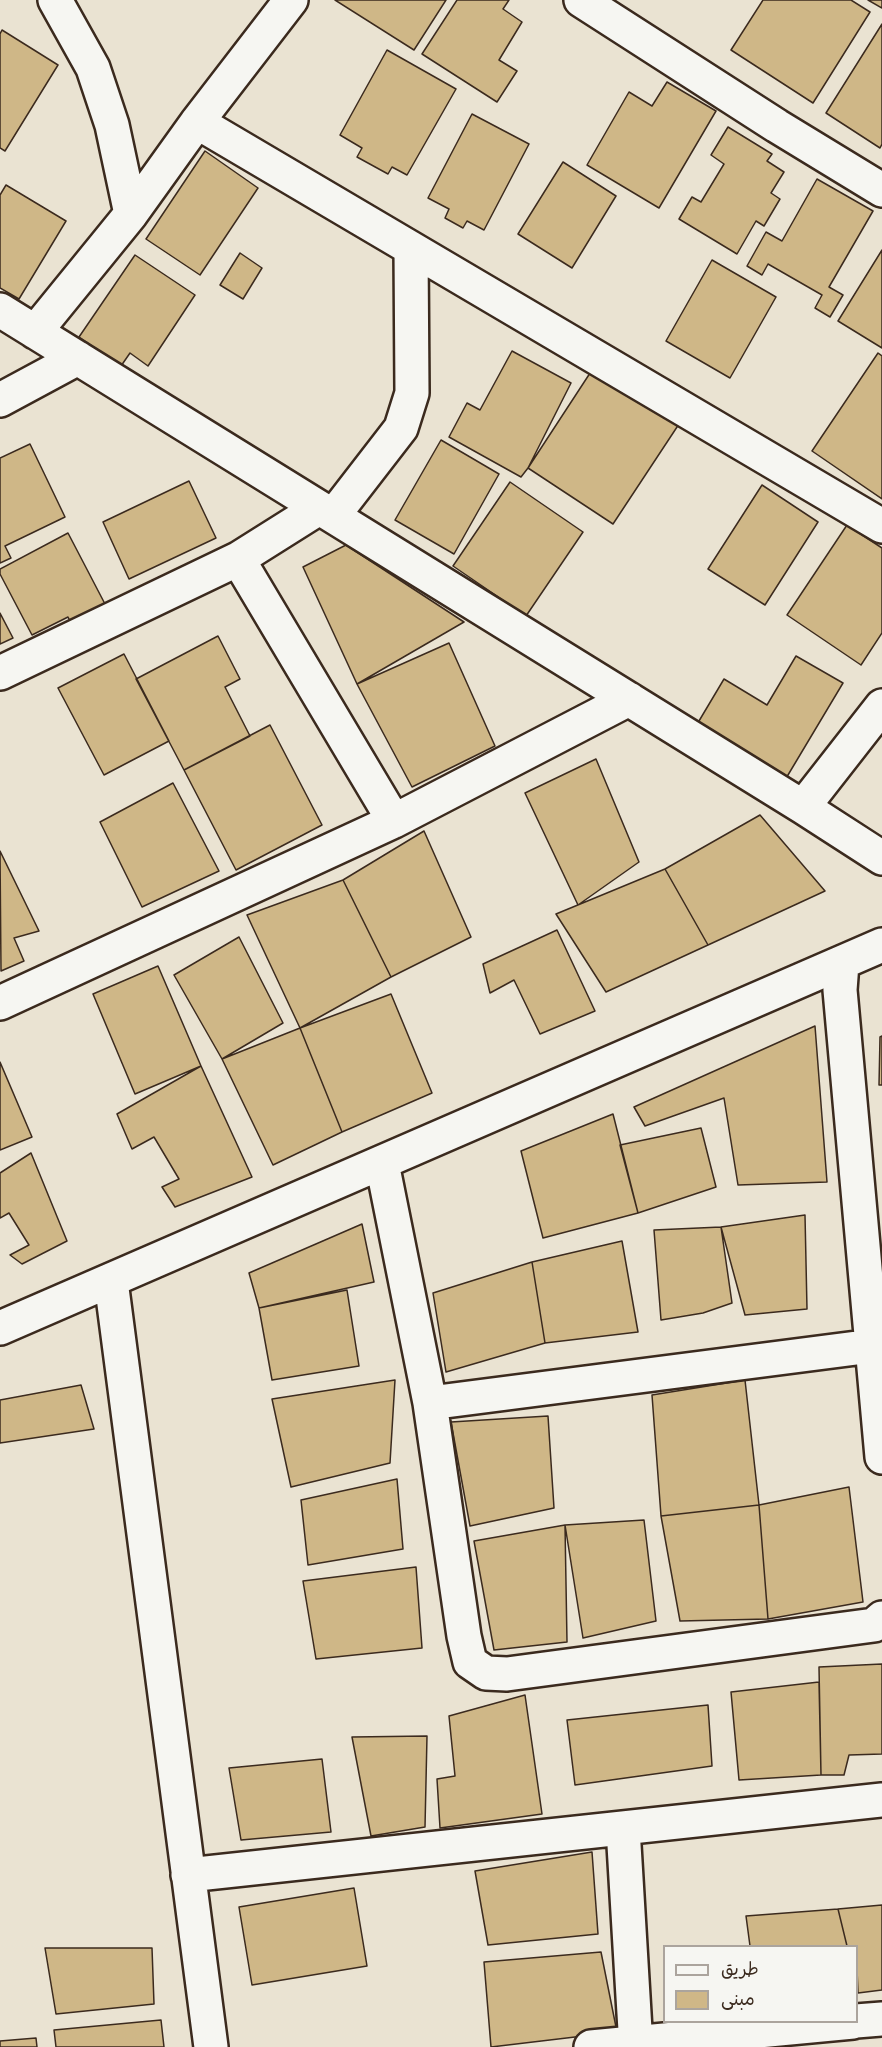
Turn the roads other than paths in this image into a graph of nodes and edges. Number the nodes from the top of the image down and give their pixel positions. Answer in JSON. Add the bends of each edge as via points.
{"nodes":[{"id":1,"x":55,"y":0,"type":"edge"},
{"id":2,"x":291,"y":0,"type":"edge"},
{"id":3,"x":581,"y":0,"type":"edge"},
{"id":4,"x":197,"y":123,"type":"junction"},
{"id":5,"x":882,"y":190,"type":"edge"},
{"id":6,"x":131,"y":214,"type":"junction"},
{"id":7,"x":411,"y":249,"type":"junction"},
{"id":8,"x":0,"y":310,"type":"edge"},
{"id":9,"x":35,"y":332,"type":"junction"},
{"id":10,"x":78,"y":358,"type":"junction"},
{"id":11,"x":0,"y":400,"type":"edge"},
{"id":12,"x":326,"y":512,"type":"junction"},
{"id":13,"x":882,"y":526,"type":"edge"},
{"id":14,"x":238,"y":559,"type":"junction"},
{"id":15,"x":0,"y":674,"type":"edge"},
{"id":16,"x":629,"y":699,"type":"junction"},
{"id":17,"x":882,"y":706,"type":"edge"},
{"id":18,"x":803,"y":807,"type":"junction"},
{"id":19,"x":394,"y":821,"type":"junction"},
{"id":20,"x":882,"y":858,"type":"edge"},
{"id":21,"x":882,"y":945,"type":"edge"},
{"id":22,"x":842,"y":963,"type":"junction"},
{"id":23,"x":0,"y":1003,"type":"edge"},
{"id":24,"x":382,"y":1163,"type":"junction"},
{"id":25,"x":111,"y":1281,"type":"junction"},
{"id":26,"x":0,"y":1328,"type":"edge"},
{"id":27,"x":877,"y":1346,"type":"edge"},
{"id":28,"x":430,"y":1403,"type":"junction"},
{"id":29,"x":882,"y":1457,"type":"edge"},
{"id":30,"x":882,"y":1618,"type":"edge"},
{"id":31,"x":882,"y":1800,"type":"edge"},
{"id":32,"x":623,"y":1828,"type":"junction"},
{"id":33,"x":189,"y":1875,"type":"junction"},
{"id":34,"x":882,"y":2019,"type":"edge"},
{"id":35,"x":858,"y":2021,"type":"edge"},
{"id":36,"x":837,"y":2023,"type":"edge"},
{"id":37,"x":636,"y":2045,"type":"edge"},
{"id":38,"x":211,"y":2047,"type":"edge"},
{"id":39,"x":591,"y":2047,"type":"edge"}],
"edges":[{"from":1,"to":6,"type":"street","via":[[93,68],[112,125]]},
{"from":2,"to":4,"type":"street"},
{"from":3,"to":5,"type":"street"},
{"from":4,"to":6,"type":"street"},
{"from":4,"to":7,"type":"street"},
{"from":6,"to":9,"type":"street"},
{"from":7,"to":12,"type":"street","via":[[412,393],[401,428]]},
{"from":7,"to":13,"type":"street"},
{"from":8,"to":9,"type":"street"},
{"from":9,"to":10,"type":"street"},
{"from":10,"to":11,"type":"street"},
{"from":10,"to":12,"type":"street"},
{"from":12,"to":14,"type":"street"},
{"from":12,"to":16,"type":"street"},
{"from":14,"to":15,"type":"street"},
{"from":14,"to":19,"type":"street"},
{"from":16,"to":18,"type":"street"},
{"from":16,"to":19,"type":"street"},
{"from":17,"to":18,"type":"street"},
{"from":18,"to":20,"type":"street"},
{"from":19,"to":23,"type":"street"},
{"from":21,"to":22,"type":"street"},
{"from":22,"to":24,"type":"street"},
{"from":22,"to":27,"type":"street","via":[[840,990]]},
{"from":24,"to":25,"type":"street"},
{"from":24,"to":28,"type":"street"},
{"from":25,"to":26,"type":"street"},
{"from":25,"to":33,"type":"street"},
{"from":27,"to":28,"type":"street"},
{"from":27,"to":29,"type":"street"},
{"from":28,"to":30,"type":"street","via":[[464,1636],[470,1662],[486,1673],[507,1674],[874,1625]]},
{"from":31,"to":32,"type":"street"},
{"from":32,"to":33,"type":"street"},
{"from":32,"to":37,"type":"street"},
{"from":33,"to":38,"type":"street"},
{"from":34,"to":35,"type":"street"},
{"from":36,"to":37,"type":"street"},
{"from":37,"to":39,"type":"street"}]}
